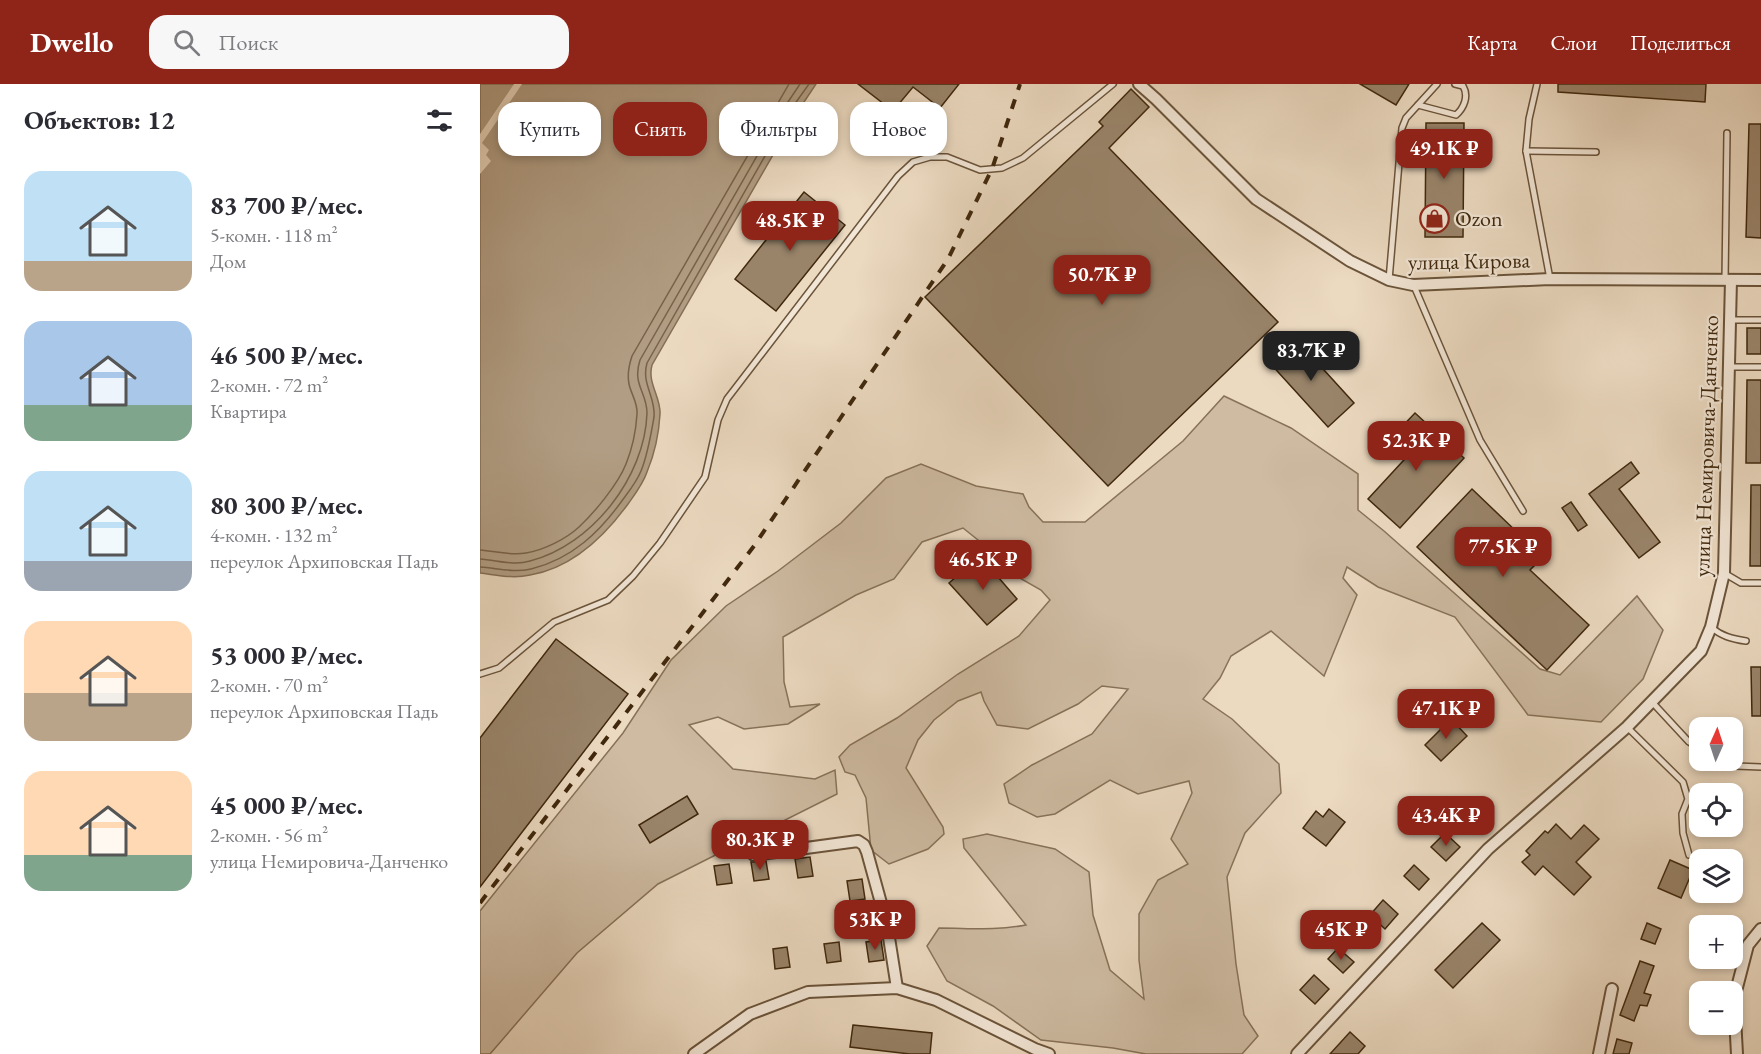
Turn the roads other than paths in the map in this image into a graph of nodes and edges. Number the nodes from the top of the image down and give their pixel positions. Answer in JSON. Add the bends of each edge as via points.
{"nodes":[{"id":1,"x":1113,"y":84,"type":"edge"},
{"id":2,"x":1140,"y":84,"type":"edge"},
{"id":3,"x":1437,"y":84,"type":"edge"},
{"id":4,"x":1455,"y":84,"type":"edge"},
{"id":5,"x":1537,"y":84,"type":"edge"},
{"id":6,"x":1418,"y":105,"type":"junction"},
{"id":7,"x":1727,"y":133,"type":"dead end"},
{"id":8,"x":1526,"y":151,"type":"junction"},
{"id":9,"x":1596,"y":152,"type":"dead end"},
{"id":10,"x":1550,"y":279,"type":"junction"},
{"id":11,"x":1389,"y":280,"type":"junction"},
{"id":12,"x":1728,"y":280,"type":"junction"},
{"id":13,"x":1761,"y":280,"type":"edge"},
{"id":14,"x":1413,"y":285,"type":"junction"},
{"id":15,"x":1730,"y":320,"type":"junction"},
{"id":16,"x":1761,"y":320,"type":"edge"},
{"id":17,"x":1729,"y":367,"type":"junction"},
{"id":18,"x":1761,"y":367,"type":"edge"},
{"id":19,"x":1523,"y":511,"type":"dead end"},
{"id":20,"x":1724,"y":573,"type":"junction"},
{"id":21,"x":1761,"y":584,"type":"edge"},
{"id":22,"x":1711,"y":627,"type":"junction"},
{"id":23,"x":1746,"y":640,"type":"dead end"},
{"id":24,"x":480,"y":674,"type":"edge"},
{"id":25,"x":1652,"y":702,"type":"junction"},
{"id":26,"x":1627,"y":727,"type":"junction"},
{"id":27,"x":1689,"y":742,"type":"edge"},
{"id":28,"x":1743,"y":766,"type":"edge"},
{"id":29,"x":1761,"y":767,"type":"edge"},
{"id":30,"x":754,"y":855,"type":"dead end"},
{"id":31,"x":1689,"y":855,"type":"dead end"},
{"id":32,"x":1761,"y":929,"type":"edge"},
{"id":33,"x":897,"y":988,"type":"junction"},
{"id":34,"x":1612,"y":989,"type":"dead end"},
{"id":35,"x":694,"y":1054,"type":"edge"},
{"id":36,"x":1049,"y":1054,"type":"edge"},
{"id":37,"x":1297,"y":1054,"type":"edge"},
{"id":38,"x":1599,"y":1054,"type":"edge"},
{"id":39,"x":1737,"y":1054,"type":"edge"}],
"edges":[{"from":1,"to":24,"type":"lane","via":[[1023,158],[1002,168],[980,170],[947,157],[913,162],[898,176],[728,399],[718,420],[705,477],[633,576],[608,600],[554,622],[499,668]]},
{"from":2,"to":11,"type":"street","name":"улица Кирова","via":[[1256,199],[1350,261]]},
{"from":3,"to":6,"type":"lane"},
{"from":4,"to":6,"type":"lane","via":[[1463,86],[1466,94],[1456,115]]},
{"from":5,"to":8,"type":"lane"},
{"from":6,"to":11,"type":"lane","via":[[1402,128]]},
{"from":7,"to":12,"type":"lane"},
{"from":8,"to":9,"type":"lane"},
{"from":8,"to":10,"type":"lane"},
{"from":10,"to":12,"type":"street","name":"улица Кирова"},
{"from":10,"to":14,"type":"street","name":"улица Кирова"},
{"from":11,"to":14,"type":"street","name":"улица Кирова"},
{"from":12,"to":13,"type":"street","name":"улица Кирова"},
{"from":12,"to":15,"type":"street","name":"улица Немировича-Данченко"},
{"from":14,"to":19,"type":"lane","via":[[1480,440]]},
{"from":15,"to":16,"type":"lane"},
{"from":15,"to":17,"type":"street","name":"улица Немировича-Данченко"},
{"from":17,"to":18,"type":"lane"},
{"from":17,"to":20,"type":"street","name":"улица Немировича-Данченко"},
{"from":20,"to":21,"type":"lane","via":[[1741,583]]},
{"from":20,"to":22,"type":"street","name":"улица Немировича-Данченко"},
{"from":22,"to":23,"type":"lane","via":[[1719,634]]},
{"from":22,"to":25,"type":"street","name":"улица Немировича-Данченко","via":[[1701,651]]},
{"from":25,"to":26,"type":"street","name":"улица Немировича-Данченко"},
{"from":25,"to":27,"type":"lane"},
{"from":26,"to":31,"type":"lane","via":[[1683,782],[1688,800],[1682,814],[1683,833]]},
{"from":26,"to":37,"type":"street","name":"улица Немировича-Данченко","via":[[1488,849]]},
{"from":28,"to":29,"type":"lane"},
{"from":30,"to":33,"type":"street","via":[[858,841],[864,845],[886,925]]},
{"from":32,"to":39,"type":"street","via":[[1748,945],[1734,999]]},
{"from":33,"to":35,"type":"street","via":[[808,992],[750,1014]]},
{"from":33,"to":36,"type":"street","via":[[936,1000]]},
{"from":34,"to":38,"type":"street"}]}
